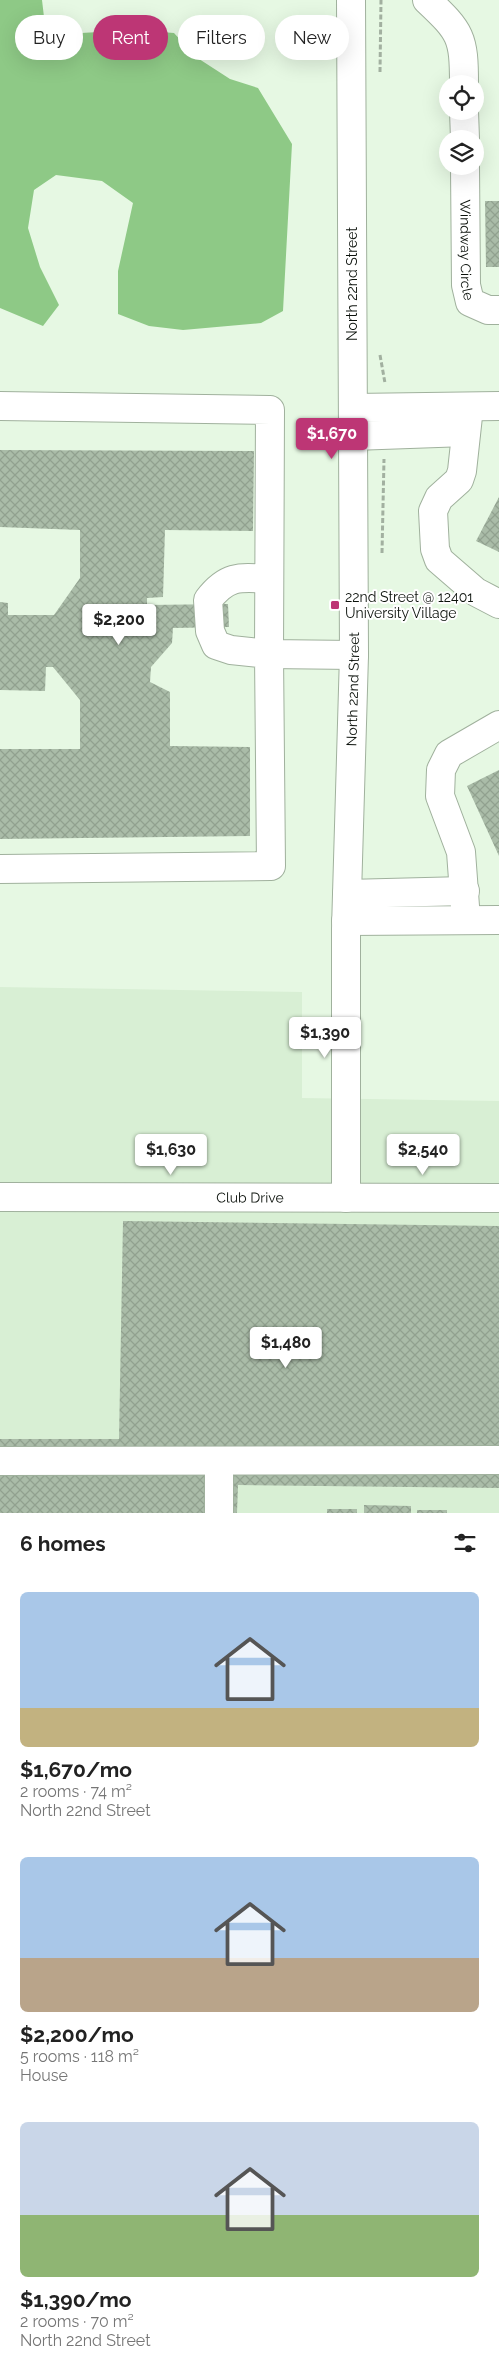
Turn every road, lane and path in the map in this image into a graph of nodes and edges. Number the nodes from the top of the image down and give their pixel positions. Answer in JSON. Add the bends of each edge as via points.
{"nodes":[{"id":1,"x":351,"y":0,"type":"edge"},
{"id":2,"x":427,"y":0,"type":"edge"},
{"id":3,"x":464,"y":75,"type":"edge"},
{"id":4,"x":465,"y":175,"type":"edge"},
{"id":5,"x":499,"y":310,"type":"edge"},
{"id":6,"x":0,"y":406,"type":"edge"},
{"id":7,"x":499,"y":406,"type":"edge"},
{"id":8,"x":353,"y":408,"type":"junction"},
{"id":9,"x":467,"y":420,"type":"junction"},
{"id":10,"x":353,"y":436,"type":"junction"},
{"id":11,"x":269,"y":579,"type":"junction"},
{"id":12,"x":499,"y":604,"type":"edge"},
{"id":13,"x":269,"y":654,"type":"junction"},
{"id":14,"x":354,"y":655,"type":"junction"},
{"id":15,"x":499,"y":725,"type":"edge"},
{"id":16,"x":0,"y":869,"type":"edge"},
{"id":17,"x":465,"y":891,"type":"junction"},
{"id":18,"x":347,"y":894,"type":"junction"},
{"id":19,"x":466,"y":920,"type":"junction"},
{"id":20,"x":499,"y":920,"type":"edge"},
{"id":21,"x":346,"y":921,"type":"junction"},
{"id":22,"x":0,"y":1197,"type":"edge"},
{"id":23,"x":346,"y":1198,"type":"junction"},
{"id":24,"x":499,"y":1198,"type":"edge"},
{"id":25,"x":499,"y":1460,"type":"edge"},
{"id":26,"x":0,"y":1461,"type":"edge"},
{"id":27,"x":219,"y":1461,"type":"dead end"},
{"id":28,"x":219,"y":1513,"type":"edge"}],
"edges":[{"from":1,"to":8,"type":"street","name":"North 22nd Street"},
{"from":2,"to":3,"type":"street","via":[[454,25],[464,50]]},
{"from":4,"to":5,"type":"street","name":"Windway Circle","via":[[466,285],[470,302],[488,310]]},
{"from":6,"to":11,"type":"street","via":[[270,410]]},
{"from":7,"to":9,"type":"street"},
{"from":8,"to":9,"type":"street"},
{"from":8,"to":10,"type":"street","name":"North 22nd Street"},
{"from":9,"to":10,"type":"street"},
{"from":9,"to":12,"type":"street","via":[[459,480],[440,498],[433,511],[435,549],[440,560],[476,592]]},
{"from":10,"to":14,"type":"street","name":"North 22nd Street"},
{"from":11,"to":13,"type":"street"},
{"from":11,"to":13,"type":"street","via":[[242,577],[226,581],[208,600],[210,631],[216,645]]},
{"from":13,"to":14,"type":"street"},
{"from":13,"to":16,"type":"street","via":[[271,866]]},
{"from":14,"to":18,"type":"street","name":"North 22nd Street"},
{"from":15,"to":17,"type":"street","via":[[449,754],[441,770],[440,796],[461,852]]},
{"from":17,"to":18,"type":"street"},
{"from":17,"to":19,"type":"street"},
{"from":18,"to":21,"type":"street","name":"North 22nd Street"},
{"from":19,"to":20,"type":"street"},
{"from":19,"to":21,"type":"street"},
{"from":21,"to":23,"type":"street","name":"North 22nd Street"},
{"from":22,"to":23,"type":"street","name":"Club Drive"},
{"from":23,"to":24,"type":"street","name":"Club Drive"},
{"from":25,"to":26,"type":"street"},
{"from":27,"to":28,"type":"street"}]}
